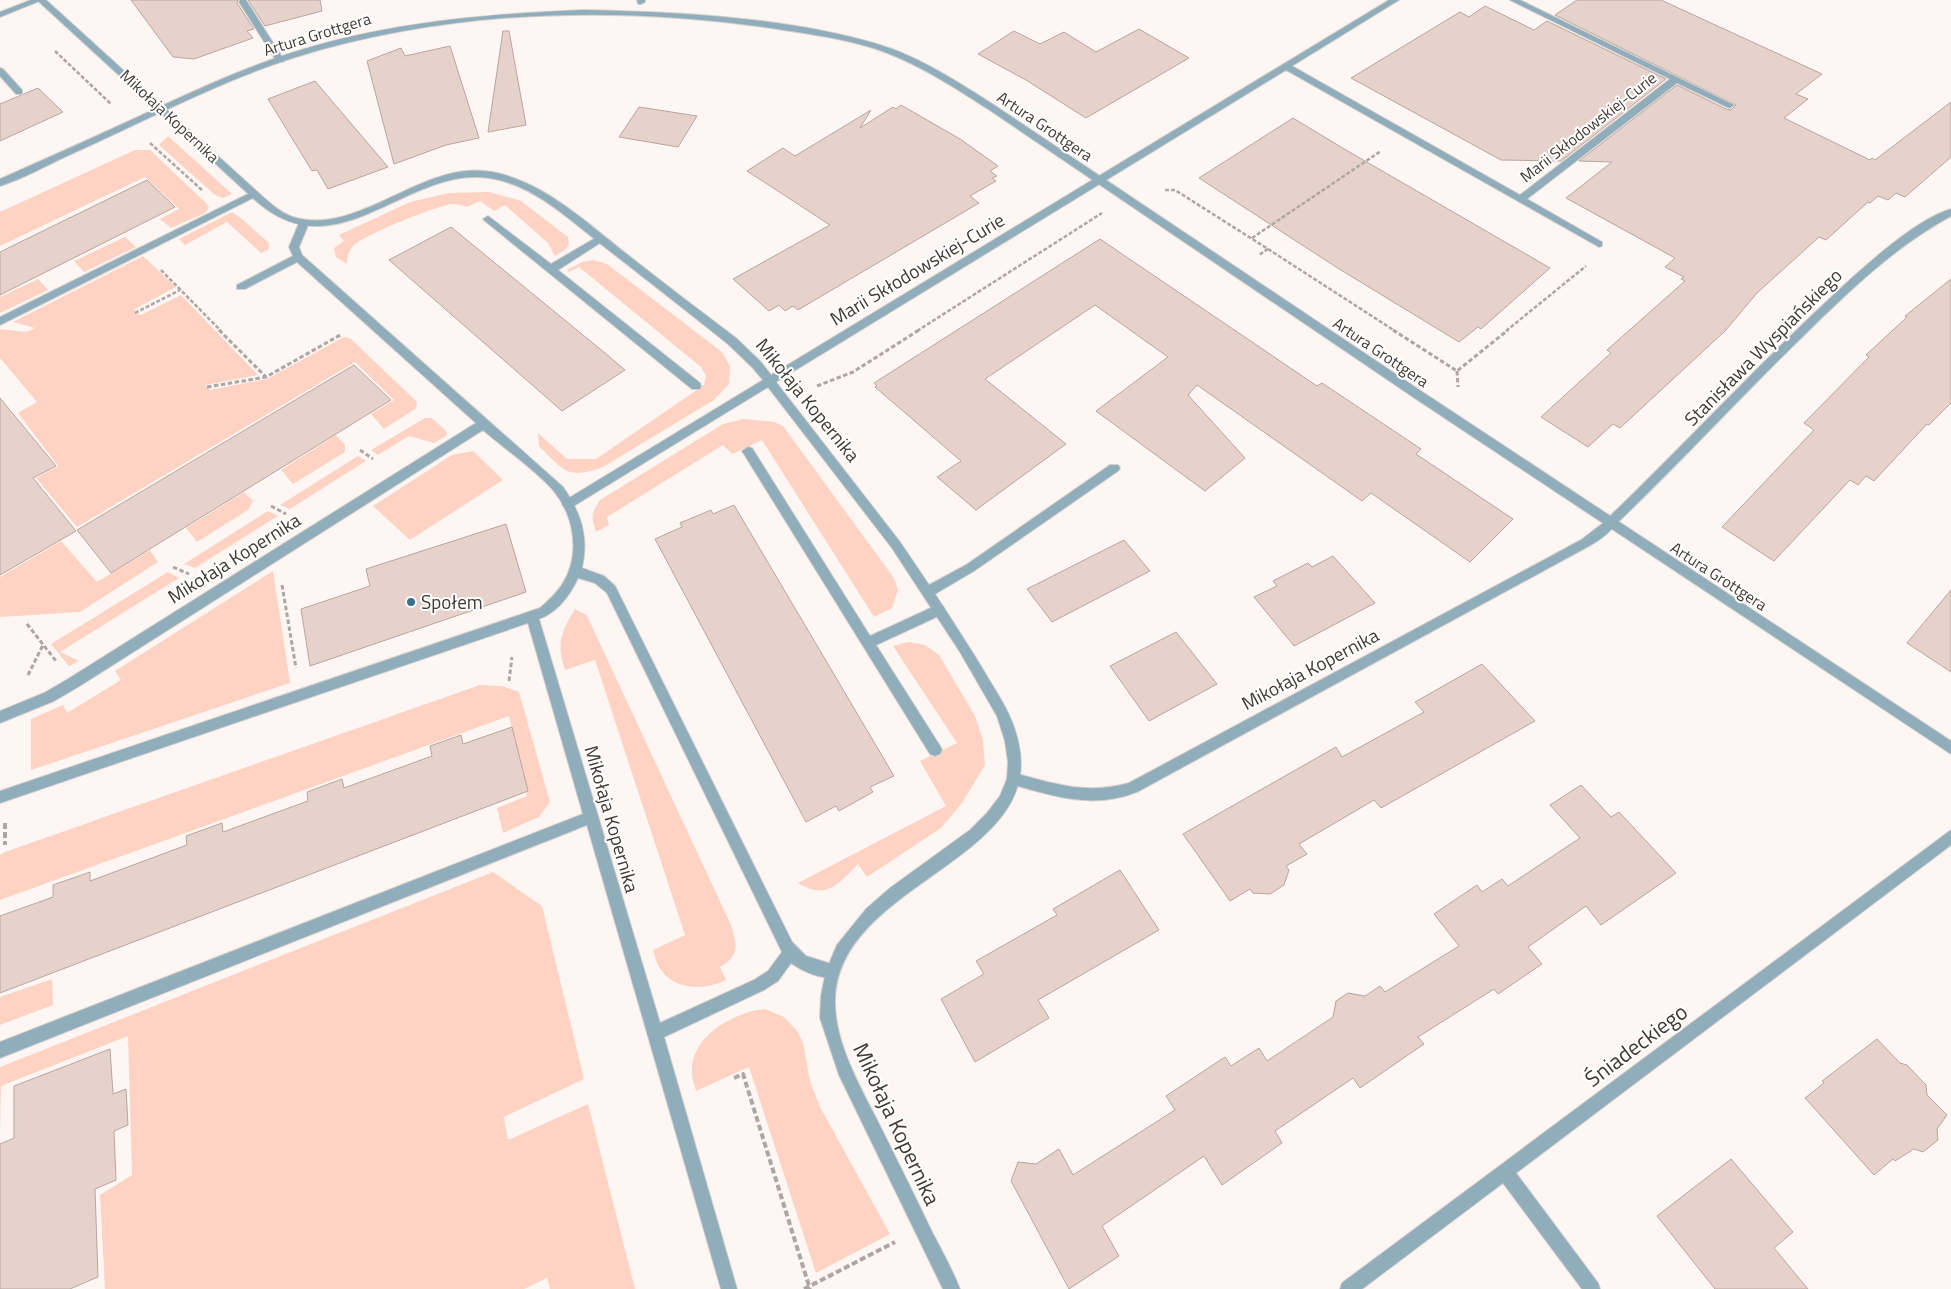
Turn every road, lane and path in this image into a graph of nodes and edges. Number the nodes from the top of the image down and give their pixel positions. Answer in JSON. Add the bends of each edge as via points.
{"nodes":[{"id":1,"x":40,"y":0,"type":"edge"},
{"id":2,"x":1395,"y":0,"type":"edge"},
{"id":3,"x":1514,"y":0,"type":"edge"},
{"id":4,"x":638,"y":1,"type":"edge"},
{"id":5,"x":243,"y":2,"type":"dead end"},
{"id":6,"x":586,"y":2,"type":"dead end"},
{"id":7,"x":654,"y":3,"type":"dead end"},
{"id":8,"x":709,"y":8,"type":"dead end"},
{"id":9,"x":0,"y":15,"type":"edge"},
{"id":10,"x":280,"y":60,"type":"junction"},
{"id":11,"x":1285,"y":66,"type":"junction"},
{"id":12,"x":0,"y":71,"type":"edge"},
{"id":13,"x":1676,"y":79,"type":"junction"},
{"id":14,"x":19,"y":92,"type":"dead end"},
{"id":15,"x":1730,"y":105,"type":"dead end"},
{"id":16,"x":162,"y":110,"type":"junction"},
{"id":17,"x":149,"y":142,"type":"dead end"},
{"id":18,"x":1383,"y":150,"type":"dead end"},
{"id":19,"x":1098,"y":179,"type":"junction"},
{"id":20,"x":0,"y":183,"type":"edge"},
{"id":21,"x":1161,"y":191,"type":"dead end"},
{"id":22,"x":254,"y":194,"type":"junction"},
{"id":23,"x":1520,"y":200,"type":"junction"},
{"id":24,"x":229,"y":206,"type":"junction"},
{"id":25,"x":1107,"y":210,"type":"dead end"},
{"id":26,"x":1951,"y":212,"type":"edge"},
{"id":27,"x":488,"y":219,"type":"dead end"},
{"id":28,"x":304,"y":223,"type":"junction"},
{"id":29,"x":1252,"y":238,"type":"junction"},
{"id":30,"x":600,"y":239,"type":"junction"},
{"id":31,"x":1598,"y":244,"type":"dead end"},
{"id":32,"x":1268,"y":249,"type":"junction"},
{"id":33,"x":142,"y":250,"type":"junction"},
{"id":34,"x":298,"y":257,"type":"junction"},
{"id":35,"x":1254,"y":259,"type":"dead end"},
{"id":36,"x":1587,"y":265,"type":"dead end"},
{"id":37,"x":551,"y":270,"type":"junction"},
{"id":38,"x":241,"y":287,"type":"dead end"},
{"id":39,"x":180,"y":290,"type":"junction"},
{"id":40,"x":135,"y":313,"type":"dead end"},
{"id":41,"x":0,"y":321,"type":"edge"},
{"id":42,"x":349,"y":330,"type":"dead end"},
{"id":43,"x":1458,"y":371,"type":"junction"},
{"id":44,"x":266,"y":376,"type":"junction"},
{"id":45,"x":770,"y":381,"type":"junction"},
{"id":46,"x":696,"y":386,"type":"dead end"},
{"id":47,"x":207,"y":387,"type":"dead end"},
{"id":48,"x":1458,"y":390,"type":"dead end"},
{"id":49,"x":784,"y":399,"type":"junction"},
{"id":50,"x":484,"y":424,"type":"junction"},
{"id":51,"x":360,"y":450,"type":"dead end"},
{"id":52,"x":748,"y":451,"type":"dead end"},
{"id":53,"x":373,"y":459,"type":"dead end"},
{"id":54,"x":1114,"y":468,"type":"dead end"},
{"id":55,"x":568,"y":504,"type":"junction"},
{"id":56,"x":271,"y":506,"type":"dead end"},
{"id":57,"x":286,"y":514,"type":"dead end"},
{"id":58,"x":1610,"y":522,"type":"junction"},
{"id":59,"x":277,"y":555,"type":"junction"},
{"id":60,"x":173,"y":567,"type":"dead end"},
{"id":61,"x":575,"y":572,"type":"junction"},
{"id":62,"x":189,"y":574,"type":"dead end"},
{"id":63,"x":928,"y":592,"type":"junction"},
{"id":64,"x":939,"y":610,"type":"junction"},
{"id":65,"x":532,"y":617,"type":"junction"},
{"id":66,"x":26,"y":624,"type":"dead end"},
{"id":67,"x":868,"y":643,"type":"junction"},
{"id":68,"x":43,"y":645,"type":"junction"},
{"id":69,"x":512,"y":656,"type":"dead end"},
{"id":70,"x":27,"y":677,"type":"dead end"},
{"id":71,"x":509,"y":681,"type":"dead end"},
{"id":72,"x":73,"y":683,"type":"junction"},
{"id":73,"x":300,"y":695,"type":"junction"},
{"id":74,"x":0,"y":717,"type":"edge"},
{"id":75,"x":1951,"y":748,"type":"edge"},
{"id":76,"x":935,"y":750,"type":"dead end"},
{"id":77,"x":1014,"y":779,"type":"junction"},
{"id":78,"x":0,"y":797,"type":"edge"},
{"id":79,"x":5,"y":815,"type":"dead end"},
{"id":80,"x":591,"y":817,"type":"junction"},
{"id":81,"x":1951,"y":837,"type":"edge"},
{"id":82,"x":5,"y":845,"type":"dead end"},
{"id":83,"x":790,"y":953,"type":"junction"},
{"id":84,"x":833,"y":971,"type":"junction"},
{"id":85,"x":654,"y":1033,"type":"junction"},
{"id":86,"x":0,"y":1050,"type":"edge"},
{"id":87,"x":734,"y":1078,"type":"dead end"},
{"id":88,"x":1504,"y":1171,"type":"junction"},
{"id":89,"x":922,"y":1228,"type":"junction"},
{"id":90,"x":810,"y":1288,"type":"edge"},
{"id":91,"x":729,"y":1289,"type":"edge"},
{"id":92,"x":804,"y":1289,"type":"edge"},
{"id":93,"x":952,"y":1289,"type":"edge"},
{"id":94,"x":1348,"y":1289,"type":"edge"},
{"id":95,"x":1592,"y":1289,"type":"edge"}],
"edges":[{"from":1,"to":9,"type":"street","name":"Mikołaja Kopernika"},
{"from":1,"to":16,"type":"street","name":"Mikołaja Kopernika"},
{"from":2,"to":11,"type":"street","name":"Marii Skłodowskiej-Curie"},
{"from":3,"to":13,"type":"street","name":"Marii Skłodowskiej-Curie"},
{"from":4,"to":7,"type":"street"},
{"from":5,"to":10,"type":"street"},
{"from":6,"to":10,"type":"street","name":"Artura Grottgera","via":[[508,8],[415,22]]},
{"from":8,"to":19,"type":"street","name":"Artura Grottgera","via":[[820,29],[892,53],[974,96]]},
{"from":10,"to":16,"type":"street","name":"Artura Grottgera"},
{"from":11,"to":19,"type":"street","name":"Marii Skłodowskiej-Curie"},
{"from":11,"to":23,"type":"street","name":"Marii Skłodowskiej-Curie"},
{"from":12,"to":14,"type":"street"},
{"from":13,"to":15,"type":"street"},
{"from":13,"to":23,"type":"street","name":"Marii Skłodowskiej-Curie"},
{"from":16,"to":20,"type":"street","name":"Artura Grottgera"},
{"from":16,"to":22,"type":"street","name":"Mikołaja Kopernika"},
{"from":17,"to":24,"type":"path","via":[[218,204]]},
{"from":18,"to":29,"type":"path"},
{"from":19,"to":45,"type":"street","name":"Marii Skłodowskiej-Curie"},
{"from":19,"to":58,"type":"street","name":"Artura Grottgera"},
{"from":21,"to":29,"type":"path","via":[[1175,190]]},
{"from":22,"to":24,"type":"street"},
{"from":22,"to":28,"type":"street","name":"Mikołaja Kopernika","via":[[280,214]]},
{"from":23,"to":31,"type":"street","name":"Marii Skłodowskiej-Curie"},
{"from":24,"to":33,"type":"street"},
{"from":25,"to":49,"type":"path","via":[[853,372]]},
{"from":26,"to":58,"type":"street","name":"Stanisława Wyspiańskiego","via":[[1905,240],[1836,298]]},
{"from":27,"to":37,"type":"street"},
{"from":28,"to":30,"type":"street","name":"Mikołaja Kopernika","via":[[339,220],[441,180],[482,174],[509,179],[535,190]]},
{"from":28,"to":34,"type":"street","via":[[294,247]]},
{"from":29,"to":32,"type":"path"},
{"from":30,"to":37,"type":"street"},
{"from":30,"to":45,"type":"street","name":"Mikołaja Kopernika","via":[[732,341]]},
{"from":32,"to":35,"type":"path"},
{"from":32,"to":43,"type":"path"},
{"from":33,"to":39,"type":"path"},
{"from":33,"to":41,"type":"street"},
{"from":34,"to":38,"type":"street"},
{"from":34,"to":50,"type":"street"},
{"from":36,"to":43,"type":"path"},
{"from":37,"to":46,"type":"street"},
{"from":39,"to":40,"type":"path"},
{"from":39,"to":44,"type":"path"},
{"from":42,"to":44,"type":"path"},
{"from":43,"to":48,"type":"path"},
{"from":44,"to":47,"type":"path"},
{"from":45,"to":49,"type":"street","name":"Mikołaja Kopernika"},
{"from":45,"to":55,"type":"street","name":"Marii Skłodowskiej-Curie"},
{"from":49,"to":63,"type":"street","name":"Mikołaja Kopernika"},
{"from":50,"to":55,"type":"street","via":[[558,489]]},
{"from":50,"to":59,"type":"street","name":"Mikołaja Kopernika"},
{"from":51,"to":53,"type":"path"},
{"from":52,"to":67,"type":"street"},
{"from":54,"to":63,"type":"street","via":[[970,568]]},
{"from":55,"to":61,"type":"street","via":[[580,552]]},
{"from":56,"to":57,"type":"path"},
{"from":58,"to":75,"type":"street","name":"Artura Grottgera"},
{"from":58,"to":77,"type":"street","name":"Mikołaja Kopernika","via":[[1584,543],[1132,788],[1097,797],[1076,796]]},
{"from":59,"to":72,"type":"street","name":"Mikołaja Kopernika"},
{"from":59,"to":73,"type":"path"},
{"from":60,"to":62,"type":"path"},
{"from":61,"to":65,"type":"street","via":[[555,604]]},
{"from":61,"to":83,"type":"street","via":[[600,579],[611,590]]},
{"from":63,"to":64,"type":"street","name":"Mikołaja Kopernika"},
{"from":64,"to":67,"type":"street"},
{"from":64,"to":77,"type":"street","name":"Mikołaja Kopernika","via":[[1002,714],[1012,742]]},
{"from":65,"to":73,"type":"street"},
{"from":65,"to":80,"type":"street","name":"Mikołaja Kopernika"},
{"from":66,"to":68,"type":"path"},
{"from":67,"to":76,"type":"street"},
{"from":68,"to":70,"type":"path"},
{"from":68,"to":72,"type":"path"},
{"from":69,"to":71,"type":"path"},
{"from":72,"to":74,"type":"street","name":"Mikołaja Kopernika"},
{"from":73,"to":78,"type":"street"},
{"from":77,"to":84,"type":"street","name":"Mikołaja Kopernika","via":[[1005,800],[975,835],[871,914],[842,950]]},
{"from":79,"to":82,"type":"path"},
{"from":80,"to":85,"type":"street","name":"Mikołaja Kopernika"},
{"from":80,"to":86,"type":"street"},
{"from":81,"to":88,"type":"street","name":"Śniadeckiego"},
{"from":83,"to":84,"type":"street","via":[[798,961]]},
{"from":83,"to":85,"type":"street","via":[[773,976],[759,985]]},
{"from":84,"to":89,"type":"street","name":"Mikołaja Kopernika","via":[[828,1018],[844,1070]]},
{"from":85,"to":91,"type":"street","name":"Mikołaja Kopernika"},
{"from":87,"to":90,"type":"path","via":[[743,1074]]},
{"from":88,"to":94,"type":"street","name":"Śniadeckiego"},
{"from":88,"to":95,"type":"street"},
{"from":89,"to":90,"type":"path"},
{"from":89,"to":93,"type":"street","name":"Mikołaja Kopernika"},
{"from":90,"to":92,"type":"path"}]}
